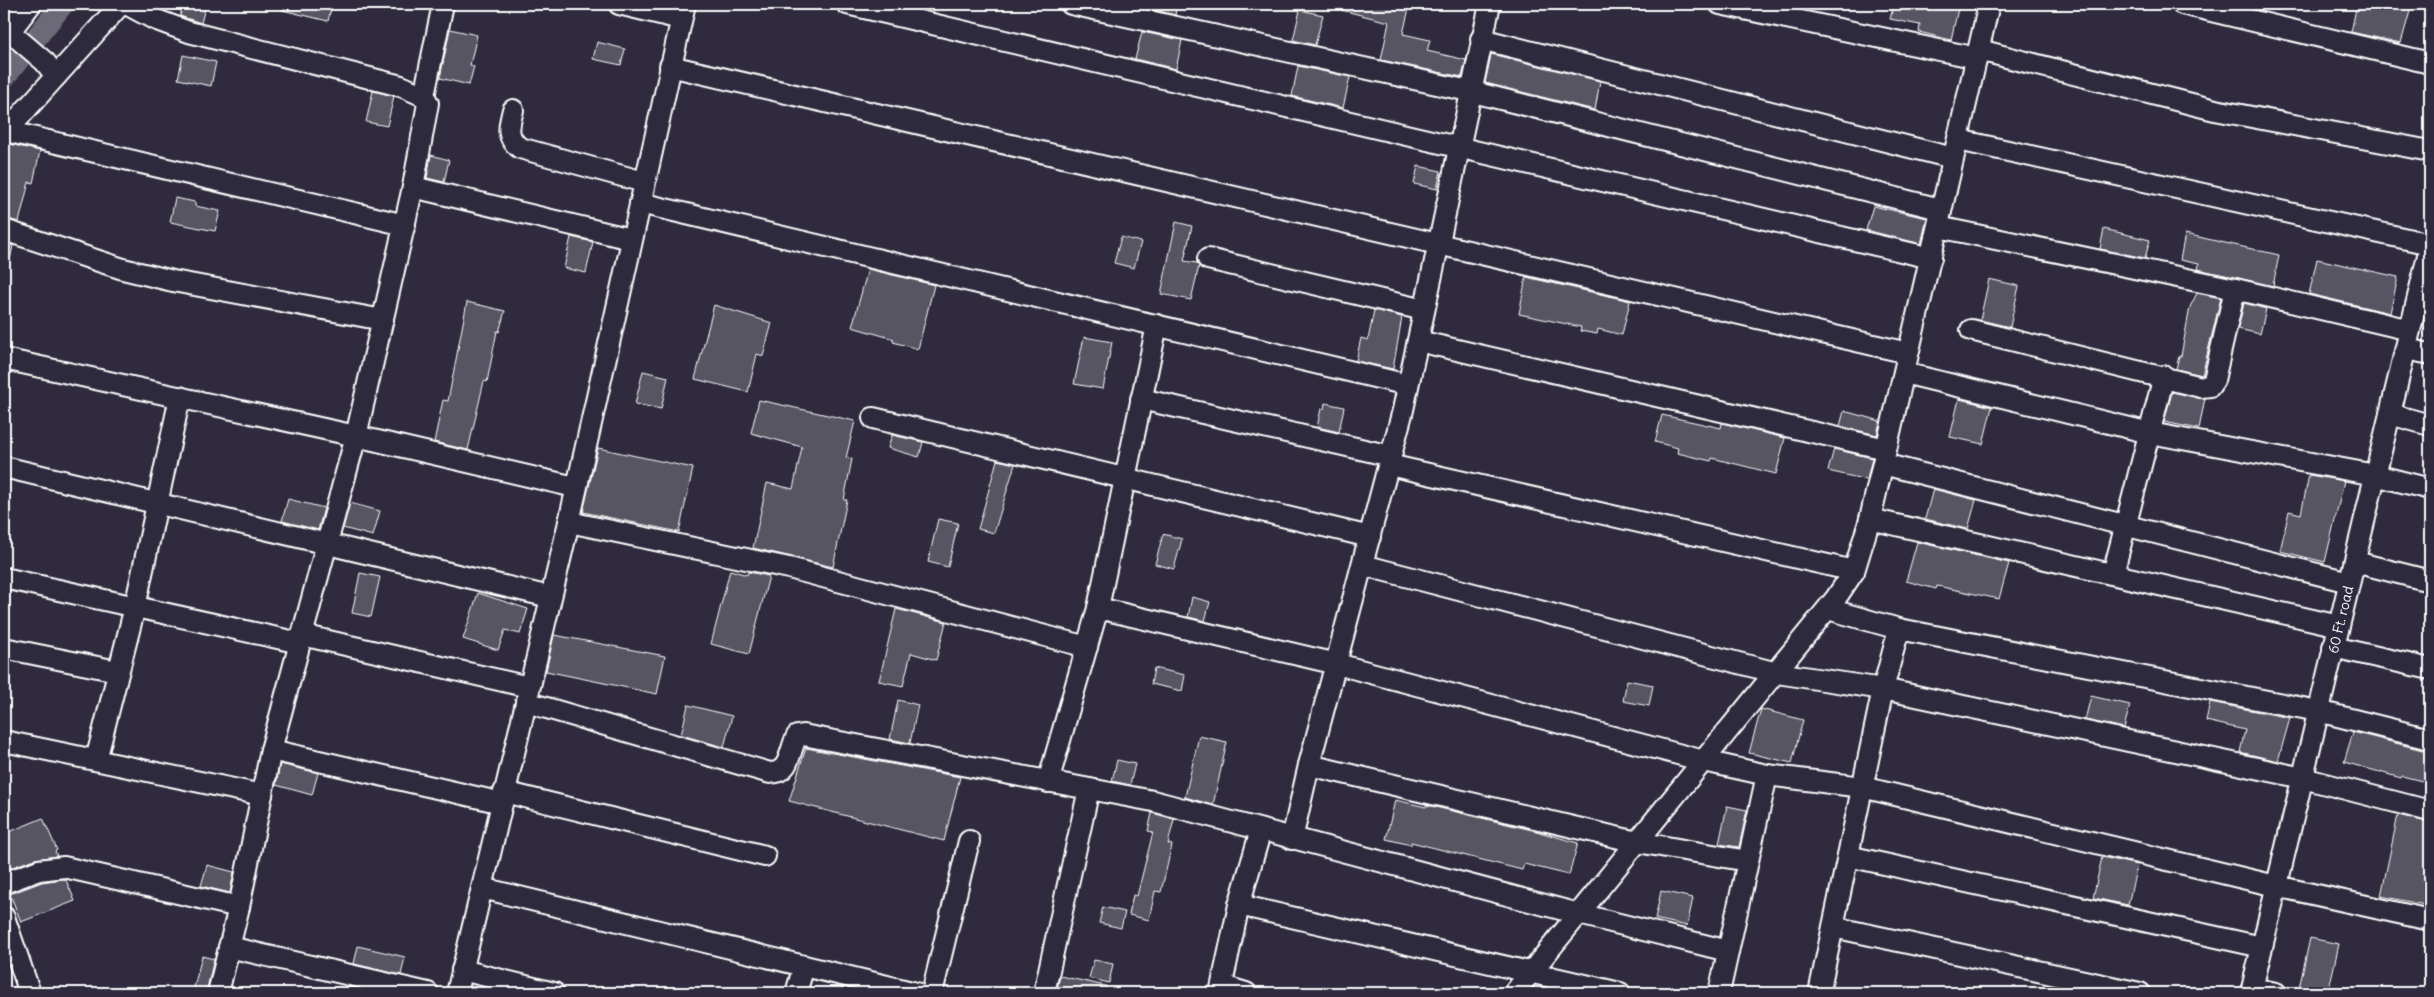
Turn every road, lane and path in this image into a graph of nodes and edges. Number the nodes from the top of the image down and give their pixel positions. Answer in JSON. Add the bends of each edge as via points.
{"nodes":[{"id":1,"x":10,"y":4,"type":"edge"},
{"id":2,"x":31,"y":4,"type":"edge"},
{"id":3,"x":121,"y":4,"type":"edge"},
{"id":4,"x":126,"y":4,"type":"edge"},
{"id":5,"x":443,"y":4,"type":"edge"},
{"id":6,"x":619,"y":4,"type":"edge"},
{"id":7,"x":846,"y":4,"type":"edge"},
{"id":8,"x":1071,"y":4,"type":"edge"},
{"id":9,"x":1490,"y":4,"type":"edge"},
{"id":10,"x":1720,"y":4,"type":"edge"},
{"id":11,"x":1989,"y":4,"type":"edge"},
{"id":12,"x":2182,"y":4,"type":"edge"},
{"id":13,"x":683,"y":11,"type":"edge"},
{"id":14,"x":12,"y":38,"type":"edge"},
{"id":15,"x":1481,"y":39,"type":"junction"},
{"id":16,"x":1978,"y":54,"type":"junction"},
{"id":17,"x":2430,"y":63,"type":"edge"},
{"id":18,"x":670,"y":66,"type":"junction"},
{"id":19,"x":50,"y":69,"type":"junction"},
{"id":20,"x":1469,"y":91,"type":"junction"},
{"id":21,"x":424,"y":96,"type":"junction"},
{"id":22,"x":513,"y":110,"type":"dead end"},
{"id":23,"x":5,"y":133,"type":"edge"},
{"id":24,"x":1458,"y":145,"type":"junction"},
{"id":25,"x":1955,"y":149,"type":"junction"},
{"id":26,"x":2430,"y":151,"type":"edge"},
{"id":27,"x":644,"y":182,"type":"junction"},
{"id":28,"x":413,"y":187,"type":"junction"},
{"id":29,"x":640,"y":202,"type":"junction"},
{"id":30,"x":1939,"y":218,"type":"junction"},
{"id":31,"x":405,"y":225,"type":"junction"},
{"id":32,"x":4,"y":230,"type":"edge"},
{"id":33,"x":631,"y":240,"type":"junction"},
{"id":34,"x":1438,"y":243,"type":"junction"},
{"id":35,"x":2430,"y":246,"type":"edge"},
{"id":36,"x":1931,"y":258,"type":"junction"},
{"id":37,"x":1208,"y":259,"type":"dead end"},
{"id":38,"x":2428,"y":272,"type":"edge"},
{"id":39,"x":2235,"y":289,"type":"junction"},
{"id":40,"x":1424,"y":310,"type":"junction"},
{"id":41,"x":383,"y":320,"type":"junction"},
{"id":42,"x":1157,"y":325,"type":"junction"},
{"id":43,"x":1971,"y":330,"type":"dead end"},
{"id":44,"x":2408,"y":339,"type":"junction"},
{"id":45,"x":1418,"y":341,"type":"junction"},
{"id":46,"x":1908,"y":353,"type":"junction"},
{"id":47,"x":2430,"y":354,"type":"edge"},
{"id":48,"x":4,"y":359,"type":"edge"},
{"id":49,"x":1904,"y":373,"type":"junction"},
{"id":50,"x":2164,"y":376,"type":"junction"},
{"id":51,"x":1408,"y":385,"type":"junction"},
{"id":52,"x":180,"y":397,"type":"junction"},
{"id":53,"x":1141,"y":398,"type":"junction"},
{"id":54,"x":2390,"y":414,"type":"junction"},
{"id":55,"x":873,"y":418,"type":"dead end"},
{"id":56,"x":2430,"y":425,"type":"edge"},
{"id":57,"x":2150,"y":434,"type":"junction"},
{"id":58,"x":356,"y":436,"type":"junction"},
{"id":59,"x":1885,"y":456,"type":"junction"},
{"id":60,"x":1390,"y":460,"type":"junction"},
{"id":61,"x":4,"y":467,"type":"edge"},
{"id":62,"x":2375,"y":475,"type":"junction"},
{"id":63,"x":1123,"y":478,"type":"junction"},
{"id":64,"x":575,"y":487,"type":"junction"},
{"id":65,"x":2430,"y":489,"type":"edge"},
{"id":66,"x":158,"y":503,"type":"junction"},
{"id":67,"x":1870,"y":519,"type":"junction"},
{"id":68,"x":569,"y":522,"type":"junction"},
{"id":69,"x":2124,"y":525,"type":"junction"},
{"id":70,"x":1370,"y":537,"type":"junction"},
{"id":71,"x":327,"y":542,"type":"junction"},
{"id":72,"x":2355,"y":562,"type":"junction"},
{"id":73,"x":1363,"y":565,"type":"junction"},
{"id":74,"x":1854,"y":572,"type":"junction"},
{"id":75,"x":2113,"y":574,"type":"junction"},
{"id":76,"x":4,"y":578,"type":"edge"},
{"id":77,"x":2430,"y":581,"type":"edge"},
{"id":78,"x":2350,"y":582,"type":"junction"},
{"id":79,"x":550,"y":596,"type":"junction"},
{"id":80,"x":135,"y":607,"type":"junction"},
{"id":81,"x":1098,"y":608,"type":"junction"},
{"id":82,"x":1828,"y":609,"type":"junction"},
{"id":83,"x":2339,"y":626,"type":"junction"},
{"id":84,"x":1899,"y":628,"type":"junction"},
{"id":85,"x":301,"y":639,"type":"junction"},
{"id":86,"x":1087,"y":647,"type":"junction"},
{"id":87,"x":4,"y":648,"type":"edge"},
{"id":88,"x":2333,"y":648,"type":"junction"},
{"id":89,"x":1337,"y":664,"type":"junction"},
{"id":90,"x":2430,"y":669,"type":"edge"},
{"id":91,"x":117,"y":671,"type":"junction"},
{"id":92,"x":1777,"y":672,"type":"junction"},
{"id":93,"x":1883,"y":689,"type":"junction"},
{"id":94,"x":528,"y":694,"type":"junction"},
{"id":95,"x":2318,"y":711,"type":"junction"},
{"id":96,"x":2430,"y":739,"type":"edge"},
{"id":97,"x":4,"y":741,"type":"edge"},
{"id":98,"x":271,"y":750,"type":"junction"},
{"id":99,"x":96,"y":760,"type":"junction"},
{"id":100,"x":1704,"y":761,"type":"junction"},
{"id":101,"x":1309,"y":765,"type":"junction"},
{"id":102,"x":1767,"y":775,"type":"junction"},
{"id":103,"x":2303,"y":778,"type":"junction"},
{"id":104,"x":1048,"y":782,"type":"junction"},
{"id":105,"x":1862,"y":787,"type":"junction"},
{"id":106,"x":1089,"y":789,"type":"junction"},
{"id":107,"x":262,"y":795,"type":"junction"},
{"id":108,"x":503,"y":798,"type":"junction"},
{"id":109,"x":2430,"y":811,"type":"edge"},
{"id":110,"x":1261,"y":830,"type":"junction"},
{"id":111,"x":1292,"y":838,"type":"junction"},
{"id":112,"x":969,"y":841,"type":"dead end"},
{"id":113,"x":1637,"y":842,"type":"junction"},
{"id":114,"x":765,"y":856,"type":"dead end"},
{"id":115,"x":1848,"y":856,"type":"junction"},
{"id":116,"x":1748,"y":861,"type":"junction"},
{"id":117,"x":4,"y":883,"type":"edge"},
{"id":118,"x":2276,"y":886,"type":"junction"},
{"id":119,"x":482,"y":888,"type":"junction"},
{"id":120,"x":1240,"y":905,"type":"junction"},
{"id":121,"x":239,"y":907,"type":"junction"},
{"id":122,"x":1578,"y":914,"type":"junction"},
{"id":123,"x":4,"y":917,"type":"edge"},
{"id":124,"x":2430,"y":920,"type":"edge"},
{"id":125,"x":1833,"y":927,"type":"junction"},
{"id":126,"x":2262,"y":946,"type":"junction"},
{"id":127,"x":229,"y":947,"type":"junction"},
{"id":128,"x":1728,"y":951,"type":"junction"},
{"id":129,"x":804,"y":966,"type":"junction"},
{"id":130,"x":462,"y":970,"type":"junction"},
{"id":131,"x":1530,"y":974,"type":"junction"},
{"id":132,"x":1222,"y":990,"type":"edge"},
{"id":133,"x":2252,"y":991,"type":"edge"},
{"id":134,"x":30,"y":993,"type":"edge"},
{"id":135,"x":218,"y":993,"type":"edge"},
{"id":136,"x":428,"y":993,"type":"edge"},
{"id":137,"x":457,"y":993,"type":"edge"},
{"id":138,"x":554,"y":993,"type":"edge"},
{"id":139,"x":796,"y":993,"type":"edge"},
{"id":140,"x":916,"y":993,"type":"edge"},
{"id":141,"x":932,"y":993,"type":"edge"},
{"id":142,"x":1044,"y":993,"type":"edge"},
{"id":143,"x":1246,"y":993,"type":"edge"},
{"id":144,"x":1514,"y":993,"type":"edge"},
{"id":145,"x":1620,"y":993,"type":"edge"},
{"id":146,"x":1719,"y":993,"type":"edge"},
{"id":147,"x":1819,"y":993,"type":"edge"},
{"id":148,"x":2140,"y":993,"type":"edge"},
{"id":149,"x":2276,"y":993,"type":"edge"}],
"edges":[{"from":1,"to":14,"type":"street"},
{"from":2,"to":14,"type":"street"},
{"from":3,"to":19,"type":"street"},
{"from":4,"to":21,"type":"street","via":[[180,29],[401,86]]},
{"from":5,"to":21,"type":"street"},
{"from":6,"to":13,"type":"street"},
{"from":7,"to":24,"type":"street"},
{"from":8,"to":20,"type":"street"},
{"from":9,"to":15,"type":"street"},
{"from":10,"to":16,"type":"street"},
{"from":11,"to":16,"type":"street"},
{"from":12,"to":17,"type":"street"},
{"from":13,"to":18,"type":"street"},
{"from":14,"to":19,"type":"street"},
{"from":15,"to":20,"type":"street"},
{"from":15,"to":25,"type":"street"},
{"from":16,"to":25,"type":"street"},
{"from":16,"to":26,"type":"street","via":[[2215,110]]},
{"from":18,"to":27,"type":"street"},
{"from":18,"to":34,"type":"street"},
{"from":19,"to":23,"type":"street"},
{"from":20,"to":24,"type":"street"},
{"from":20,"to":30,"type":"street"},
{"from":21,"to":28,"type":"street","via":[[428,103]]},
{"from":22,"to":27,"type":"street","via":[[509,138],[520,148]]},
{"from":23,"to":31,"type":"street"},
{"from":24,"to":34,"type":"street"},
{"from":24,"to":36,"type":"street"},
{"from":25,"to":30,"type":"street"},
{"from":25,"to":35,"type":"street"},
{"from":27,"to":29,"type":"street"},
{"from":28,"to":31,"type":"street"},
{"from":28,"to":33,"type":"street"},
{"from":29,"to":33,"type":"street"},
{"from":29,"to":42,"type":"street"},
{"from":30,"to":36,"type":"street"},
{"from":30,"to":39,"type":"street"},
{"from":31,"to":41,"type":"street"},
{"from":32,"to":41,"type":"street","via":[[148,275]]},
{"from":33,"to":64,"type":"street"},
{"from":34,"to":40,"type":"street"},
{"from":34,"to":46,"type":"street"},
{"from":35,"to":38,"type":"street","name":"60 Ft. road"},
{"from":36,"to":46,"type":"street"},
{"from":37,"to":40,"type":"street"},
{"from":38,"to":44,"type":"street","name":"60 Ft. road"},
{"from":39,"to":44,"type":"street"},
{"from":39,"to":50,"type":"street","via":[[2210,386],[2201,388]]},
{"from":40,"to":45,"type":"street"},
{"from":41,"to":58,"type":"street"},
{"from":42,"to":51,"type":"street"},
{"from":42,"to":53,"type":"street"},
{"from":43,"to":50,"type":"street"},
{"from":44,"to":47,"type":"street"},
{"from":44,"to":54,"type":"street","name":"60 Ft. road"},
{"from":45,"to":51,"type":"street"},
{"from":45,"to":59,"type":"street"},
{"from":46,"to":49,"type":"street"},
{"from":48,"to":52,"type":"street"},
{"from":49,"to":57,"type":"street"},
{"from":49,"to":59,"type":"street"},
{"from":50,"to":57,"type":"street"},
{"from":51,"to":60,"type":"street"},
{"from":52,"to":58,"type":"street"},
{"from":52,"to":66,"type":"street"},
{"from":53,"to":60,"type":"street"},
{"from":53,"to":63,"type":"street"},
{"from":54,"to":56,"type":"street"},
{"from":54,"to":62,"type":"street","name":"60 Ft. road"},
{"from":55,"to":63,"type":"street"},
{"from":57,"to":62,"type":"street"},
{"from":57,"to":69,"type":"street"},
{"from":58,"to":64,"type":"street"},
{"from":58,"to":71,"type":"street"},
{"from":59,"to":67,"type":"street"},
{"from":59,"to":69,"type":"street"},
{"from":60,"to":70,"type":"street"},
{"from":60,"to":74,"type":"street"},
{"from":61,"to":66,"type":"street"},
{"from":62,"to":65,"type":"street"},
{"from":62,"to":72,"type":"street","name":"60 Ft. road"},
{"from":63,"to":70,"type":"street"},
{"from":63,"to":81,"type":"street"},
{"from":64,"to":68,"type":"street"},
{"from":66,"to":71,"type":"street"},
{"from":66,"to":80,"type":"street"},
{"from":67,"to":74,"type":"street"},
{"from":67,"to":75,"type":"street"},
{"from":68,"to":79,"type":"street"},
{"from":68,"to":86,"type":"street","via":[[789,568]]},
{"from":69,"to":75,"type":"street"},
{"from":69,"to":78,"type":"street"},
{"from":70,"to":73,"type":"street"},
{"from":71,"to":79,"type":"street"},
{"from":71,"to":85,"type":"street"},
{"from":72,"to":77,"type":"street"},
{"from":72,"to":78,"type":"street","name":"60 Ft. road"},
{"from":73,"to":89,"type":"street"},
{"from":73,"to":92,"type":"street"},
{"from":74,"to":82,"type":"street"},
{"from":75,"to":83,"type":"street"},
{"from":76,"to":80,"type":"street"},
{"from":78,"to":83,"type":"street","name":"60 Ft. road"},
{"from":79,"to":94,"type":"street"},
{"from":80,"to":85,"type":"street"},
{"from":80,"to":91,"type":"street"},
{"from":81,"to":86,"type":"street"},
{"from":81,"to":89,"type":"street"},
{"from":82,"to":84,"type":"street"},
{"from":82,"to":92,"type":"street"},
{"from":83,"to":88,"type":"street","name":"60 Ft. road"},
{"from":84,"to":93,"type":"street"},
{"from":84,"to":95,"type":"street"},
{"from":85,"to":94,"type":"street"},
{"from":85,"to":98,"type":"street"},
{"from":86,"to":104,"type":"street"},
{"from":87,"to":91,"type":"street"},
{"from":88,"to":90,"type":"street"},
{"from":88,"to":95,"type":"street","name":"60 Ft. road"},
{"from":89,"to":100,"type":"street"},
{"from":89,"to":101,"type":"street"},
{"from":91,"to":99,"type":"street"},
{"from":92,"to":93,"type":"street"},
{"from":92,"to":100,"type":"street"},
{"from":93,"to":103,"type":"street"},
{"from":93,"to":105,"type":"street"},
{"from":94,"to":104,"type":"street","via":[[770,773],[778,773],[786,766],[797,736],[803,735]]},
{"from":94,"to":108,"type":"street"},
{"from":95,"to":96,"type":"street"},
{"from":95,"to":103,"type":"street","name":"60 Ft. road"},
{"from":97,"to":99,"type":"street"},
{"from":98,"to":107,"type":"street"},
{"from":98,"to":108,"type":"street"},
{"from":99,"to":107,"type":"street"},
{"from":100,"to":102,"type":"street"},
{"from":100,"to":113,"type":"street"},
{"from":101,"to":111,"type":"street"},
{"from":101,"to":113,"type":"street"},
{"from":102,"to":105,"type":"street"},
{"from":102,"to":116,"type":"street"},
{"from":103,"to":109,"type":"street"},
{"from":103,"to":118,"type":"street","name":"60 Ft. road"},
{"from":104,"to":106,"type":"street"},
{"from":105,"to":115,"type":"street"},
{"from":105,"to":118,"type":"street"},
{"from":106,"to":110,"type":"street","via":[[1153,801]]},
{"from":106,"to":142,"type":"street"},
{"from":107,"to":121,"type":"street"},
{"from":108,"to":114,"type":"street"},
{"from":108,"to":119,"type":"street"},
{"from":110,"to":111,"type":"street"},
{"from":110,"to":120,"type":"street"},
{"from":111,"to":122,"type":"street"},
{"from":112,"to":141,"type":"street"},
{"from":113,"to":116,"type":"street"},
{"from":113,"to":122,"type":"street"},
{"from":115,"to":125,"type":"street"},
{"from":115,"to":126,"type":"street"},
{"from":116,"to":128,"type":"street"},
{"from":117,"to":121,"type":"street","via":[[39,870],[64,867]]},
{"from":118,"to":124,"type":"street"},
{"from":118,"to":126,"type":"street","name":"60 Ft. road"},
{"from":119,"to":129,"type":"street"},
{"from":119,"to":130,"type":"street"},
{"from":120,"to":131,"type":"street"},
{"from":120,"to":132,"type":"street"},
{"from":121,"to":127,"type":"street"},
{"from":122,"to":128,"type":"street"},
{"from":122,"to":131,"type":"street"},
{"from":123,"to":134,"type":"street"},
{"from":125,"to":147,"type":"street"},
{"from":125,"to":148,"type":"street"},
{"from":126,"to":133,"type":"street","name":"60 Ft. road"},
{"from":127,"to":135,"type":"street"},
{"from":127,"to":136,"type":"street"},
{"from":128,"to":146,"type":"street"},
{"from":129,"to":139,"type":"street"},
{"from":129,"to":140,"type":"street"},
{"from":130,"to":137,"type":"street"},
{"from":130,"to":138,"type":"street"},
{"from":131,"to":144,"type":"street"},
{"from":131,"to":145,"type":"street"},
{"from":132,"to":143,"type":"street"},
{"from":133,"to":149,"type":"street"}]}
